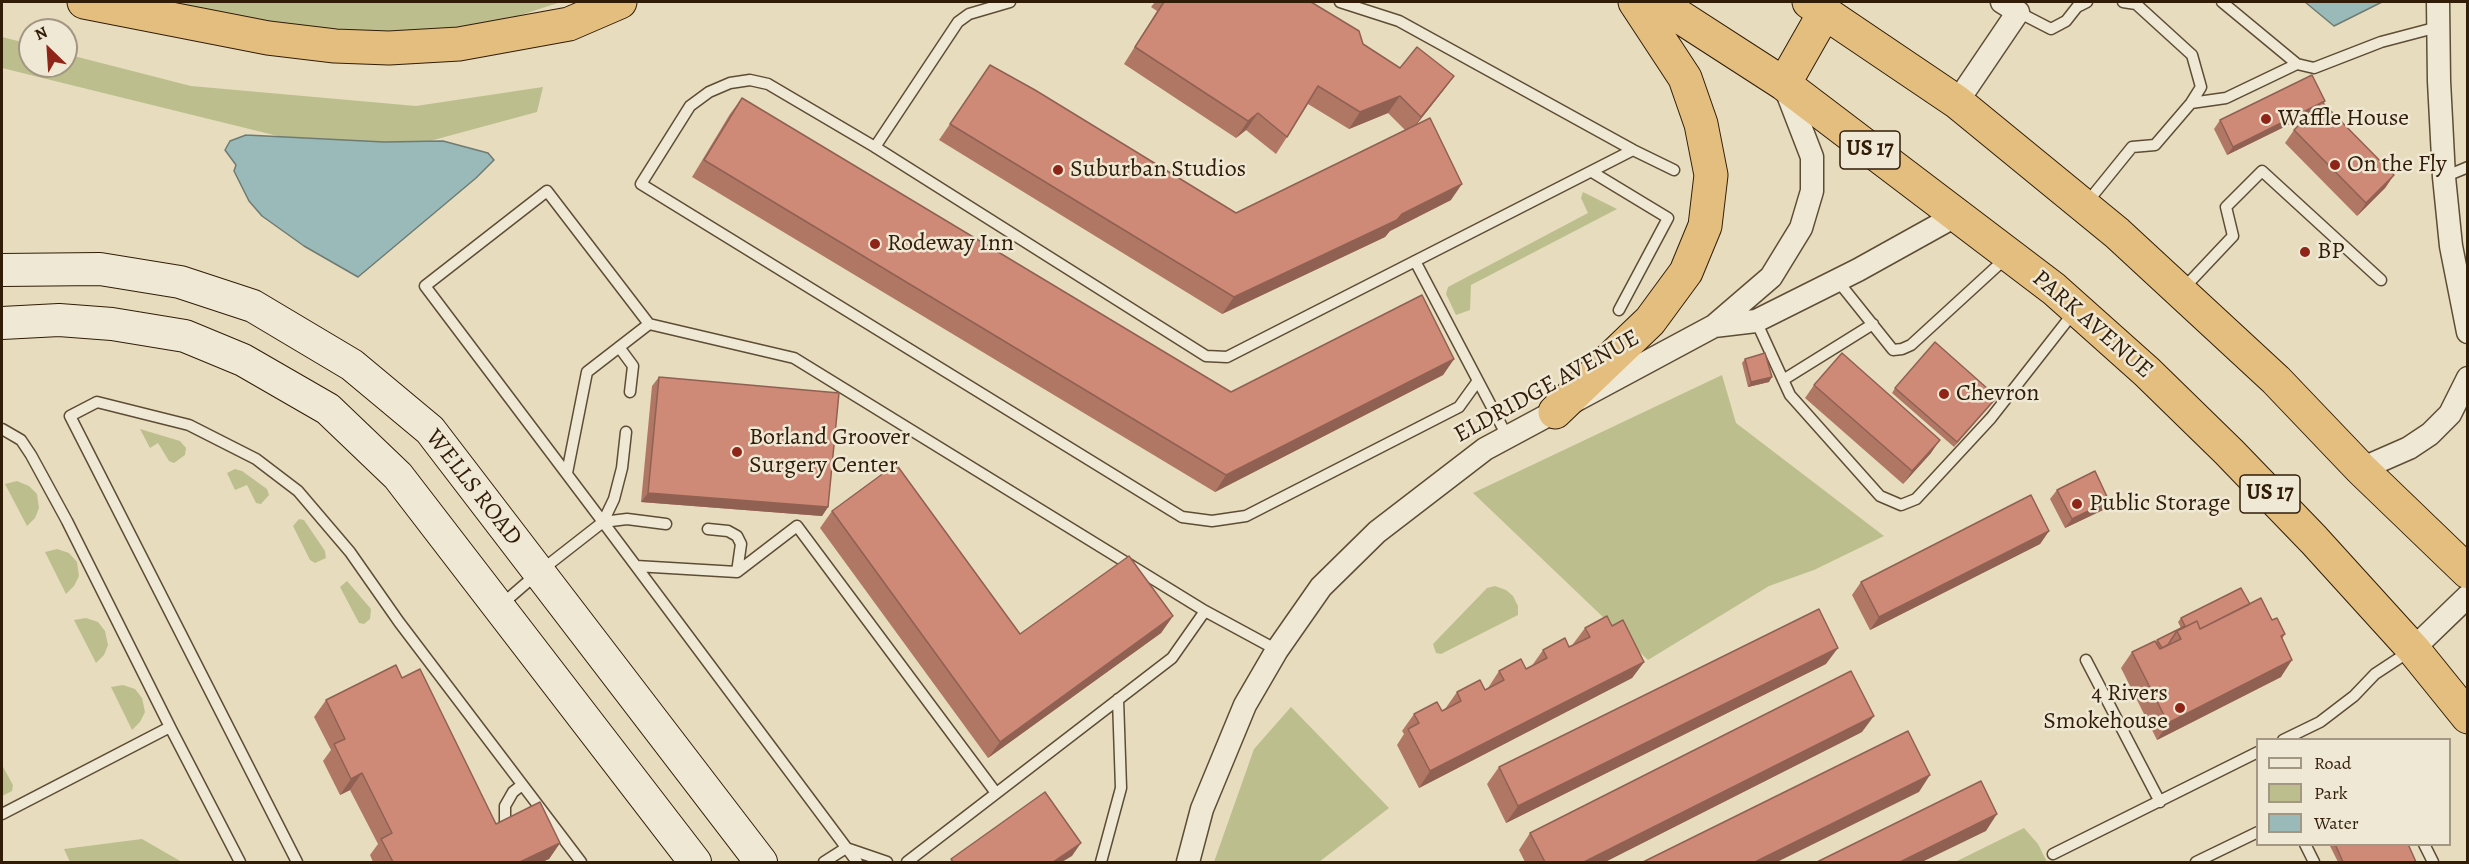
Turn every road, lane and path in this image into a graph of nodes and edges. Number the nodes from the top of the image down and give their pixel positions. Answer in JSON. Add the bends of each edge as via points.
{"nodes":[{"id":1,"x":84,"y":2,"type":"edge"},
{"id":2,"x":605,"y":2,"type":"edge"},
{"id":3,"x":621,"y":2,"type":"edge"},
{"id":4,"x":1010,"y":2,"type":"edge"},
{"id":5,"x":1340,"y":2,"type":"edge"},
{"id":6,"x":1635,"y":2,"type":"edge"},
{"id":7,"x":1657,"y":2,"type":"edge"},
{"id":8,"x":2087,"y":2,"type":"edge"},
{"id":9,"x":2123,"y":2,"type":"edge"},
{"id":10,"x":2222,"y":2,"type":"edge"},
{"id":11,"x":2439,"y":2,"type":"edge"},
{"id":12,"x":1817,"y":7,"type":"edge"},
{"id":13,"x":2010,"y":7,"type":"edge"},
{"id":14,"x":569,"y":24,"type":"junction"},
{"id":15,"x":2438,"y":27,"type":"junction"},
{"id":16,"x":2297,"y":64,"type":"junction"},
{"id":17,"x":1784,"y":84,"type":"junction"},
{"id":18,"x":1957,"y":102,"type":"junction"},
{"id":19,"x":2191,"y":103,"type":"junction"},
{"id":20,"x":875,"y":147,"type":"junction"},
{"id":21,"x":1633,"y":150,"type":"junction"},
{"id":22,"x":2468,"y":167,"type":"edge"},
{"id":23,"x":1674,"y":170,"type":"dead end"},
{"id":24,"x":1592,"y":172,"type":"junction"},
{"id":25,"x":2444,"y":177,"type":"junction"},
{"id":26,"x":2084,"y":206,"type":"junction"},
{"id":27,"x":1957,"y":215,"type":"junction"},
{"id":28,"x":2010,"y":254,"type":"junction"},
{"id":29,"x":1415,"y":261,"type":"junction"},
{"id":30,"x":2,"y":270,"type":"edge"},
{"id":31,"x":1836,"y":280,"type":"junction"},
{"id":32,"x":2381,"y":280,"type":"dead end"},
{"id":33,"x":2181,"y":291,"type":"junction"},
{"id":34,"x":2076,"y":309,"type":"junction"},
{"id":35,"x":1619,"y":310,"type":"dead end"},
{"id":36,"x":1756,"y":321,"type":"junction"},
{"id":37,"x":2,"y":323,"type":"edge"},
{"id":38,"x":649,"y":324,"type":"junction"},
{"id":39,"x":1873,"y":324,"type":"junction"},
{"id":40,"x":1714,"y":326,"type":"junction"},
{"id":41,"x":2468,"y":332,"type":"edge"},
{"id":42,"x":619,"y":347,"type":"junction"},
{"id":43,"x":2468,"y":378,"type":"edge"},
{"id":44,"x":1783,"y":380,"type":"junction"},
{"id":45,"x":1477,"y":382,"type":"junction"},
{"id":46,"x":630,"y":392,"type":"dead end"},
{"id":47,"x":1554,"y":412,"type":"junction"},
{"id":48,"x":2,"y":429,"type":"edge"},
{"id":49,"x":626,"y":432,"type":"dead end"},
{"id":50,"x":1507,"y":436,"type":"junction"},
{"id":51,"x":2361,"y":468,"type":"junction"},
{"id":52,"x":567,"y":473,"type":"junction"},
{"id":53,"x":603,"y":522,"type":"junction"},
{"id":54,"x":666,"y":524,"type":"dead end"},
{"id":55,"x":708,"y":530,"type":"dead end"},
{"id":56,"x":636,"y":566,"type":"junction"},
{"id":57,"x":539,"y":572,"type":"junction"},
{"id":58,"x":737,"y":572,"type":"junction"},
{"id":59,"x":2468,"y":572,"type":"edge"},
{"id":60,"x":2468,"y":596,"type":"edge"},
{"id":61,"x":499,"y":606,"type":"junction"},
{"id":62,"x":1206,"y":611,"type":"junction"},
{"id":63,"x":2413,"y":649,"type":"junction"},
{"id":64,"x":1277,"y":650,"type":"junction"},
{"id":65,"x":2086,"y":660,"type":"dead end"},
{"id":66,"x":1118,"y":699,"type":"junction"},
{"id":67,"x":2468,"y":717,"type":"edge"},
{"id":68,"x":170,"y":727,"type":"junction"},
{"id":69,"x":2287,"y":738,"type":"edge"},
{"id":70,"x":2256,"y":753,"type":"edge"},
{"id":71,"x":522,"y":785,"type":"junction"},
{"id":72,"x":996,"y":793,"type":"junction"},
{"id":73,"x":2160,"y":802,"type":"junction"},
{"id":74,"x":2,"y":814,"type":"edge"},
{"id":75,"x":505,"y":831,"type":"edge"},
{"id":76,"x":2256,"y":833,"type":"edge"},
{"id":77,"x":2306,"y":846,"type":"edge"},
{"id":78,"x":2425,"y":846,"type":"edge"},
{"id":79,"x":846,"y":848,"type":"junction"},
{"id":80,"x":2053,"y":854,"type":"dead end"},
{"id":81,"x":240,"y":862,"type":"edge"},
{"id":82,"x":297,"y":862,"type":"edge"},
{"id":83,"x":581,"y":862,"type":"edge"},
{"id":84,"x":694,"y":862,"type":"edge"},
{"id":85,"x":761,"y":862,"type":"edge"},
{"id":86,"x":824,"y":862,"type":"edge"},
{"id":87,"x":857,"y":862,"type":"edge"},
{"id":88,"x":887,"y":862,"type":"edge"},
{"id":89,"x":907,"y":862,"type":"edge"},
{"id":90,"x":1101,"y":862,"type":"edge"},
{"id":91,"x":1188,"y":862,"type":"edge"},
{"id":92,"x":2196,"y":862,"type":"edge"},
{"id":93,"x":2314,"y":862,"type":"edge"},
{"id":94,"x":2433,"y":862,"type":"edge"}],
"edges":[{"from":1,"to":14,"type":"highway","via":[[268,38],[335,46],[459,44]]},
{"from":2,"to":14,"type":"highway"},
{"from":3,"to":14,"type":"highway"},
{"from":4,"to":20,"type":"lane","via":[[969,14],[958,22]]},
{"from":5,"to":21,"type":"lane","via":[[1399,21]]},
{"from":6,"to":47,"type":"highway","via":[[1685,78],[1701,124],[1711,175],[1705,226],[1686,272],[1650,321]]},
{"from":7,"to":17,"type":"highway","name":"PARK AVENUE","number":"US 17"},
{"from":8,"to":13,"type":"lane","via":[[2051,29]]},
{"from":9,"to":19,"type":"lane","via":[[2136,4],[2192,56],[2201,87]]},
{"from":10,"to":16,"type":"lane"},
{"from":11,"to":15,"type":"street"},
{"from":12,"to":17,"type":"highway"},
{"from":12,"to":18,"type":"highway"},
{"from":13,"to":18,"type":"street"},
{"from":15,"to":16,"type":"lane","via":[[2380,42],[2314,68]]},
{"from":15,"to":25,"type":"street"},
{"from":16,"to":19,"type":"lane","via":[[2226,98]]},
{"from":17,"to":27,"type":"highway","name":"PARK AVENUE","number":"US 17"},
{"from":17,"to":40,"type":"street","name":"ELDRIDGE AVENUE","via":[[1812,156],[1812,191],[1801,228],[1771,277]]},
{"from":18,"to":26,"type":"highway"},
{"from":19,"to":26,"type":"lane","via":[[2155,145],[2132,147]]},
{"from":20,"to":29,"type":"lane","via":[[1206,356],[1227,357]]},
{"from":20,"to":45,"type":"lane","via":[[768,84],[750,80],[730,83],[690,106],[641,184],[1182,517],[1212,520],[1246,516],[1459,407]]},
{"from":21,"to":23,"type":"lane"},
{"from":21,"to":24,"type":"lane"},
{"from":22,"to":25,"type":"lane"},
{"from":24,"to":29,"type":"lane"},
{"from":24,"to":35,"type":"lane","via":[[1668,218]]},
{"from":25,"to":41,"type":"street","via":[[2451,246]]},
{"from":26,"to":33,"type":"highway"},
{"from":27,"to":28,"type":"highway","name":"PARK AVENUE","number":"US 17"},
{"from":27,"to":31,"type":"street","name":"ELDRIDGE AVENUE"},
{"from":28,"to":34,"type":"highway","name":"PARK AVENUE","number":"US 17"},
{"from":28,"to":39,"type":"lane","via":[[1911,345],[1893,350]]},
{"from":29,"to":45,"type":"lane"},
{"from":30,"to":57,"type":"main road","name":"WELLS ROAD","via":[[100,269],[180,282],[253,306],[351,365],[430,430]]},
{"from":31,"to":36,"type":"street","name":"ELDRIDGE AVENUE"},
{"from":31,"to":39,"type":"lane"},
{"from":32,"to":33,"type":"lane","via":[[2262,171],[2226,207],[2233,236]]},
{"from":33,"to":51,"type":"highway","via":[[2276,380]]},
{"from":34,"to":44,"type":"lane","via":[[1991,418],[1916,499],[1901,505],[1880,496],[1790,395]]},
{"from":34,"to":63,"type":"highway","name":"PARK AVENUE","number":"US 17","via":[[2229,452]]},
{"from":36,"to":40,"type":"street","name":"ELDRIDGE AVENUE"},
{"from":36,"to":44,"type":"lane"},
{"from":37,"to":61,"type":"main road","via":[[59,320],[112,324],[185,336],[243,360],[328,409],[398,476]]},
{"from":38,"to":42,"type":"lane"},
{"from":38,"to":52,"type":"lane","via":[[547,191],[425,286]]},
{"from":38,"to":62,"type":"lane","via":[[794,358]]},
{"from":39,"to":44,"type":"lane"},
{"from":40,"to":47,"type":"street","name":"ELDRIDGE AVENUE"},
{"from":42,"to":46,"type":"lane","via":[[633,366]]},
{"from":42,"to":52,"type":"lane","via":[[586,372]]},
{"from":43,"to":51,"type":"street","via":[[2450,414],[2430,434],[2409,448]]},
{"from":45,"to":50,"type":"lane"},
{"from":47,"to":50,"type":"street","name":"ELDRIDGE AVENUE"},
{"from":48,"to":68,"type":"lane","via":[[21,440],[31,455]]},
{"from":49,"to":53,"type":"lane","via":[[622,468]]},
{"from":50,"to":64,"type":"street","name":"ELDRIDGE AVENUE","via":[[1485,448],[1377,532],[1321,587]]},
{"from":51,"to":59,"type":"highway"},
{"from":52,"to":53,"type":"lane"},
{"from":53,"to":54,"type":"lane","via":[[627,519]]},
{"from":53,"to":56,"type":"lane"},
{"from":53,"to":57,"type":"lane"},
{"from":55,"to":58,"type":"lane","via":[[728,531],[737,536],[741,544]]},
{"from":56,"to":58,"type":"lane"},
{"from":56,"to":79,"type":"lane"},
{"from":57,"to":61,"type":"lane"},
{"from":57,"to":85,"type":"main road","name":"WELLS ROAD"},
{"from":58,"to":72,"type":"lane","via":[[797,526]]},
{"from":60,"to":63,"type":"street"},
{"from":61,"to":84,"type":"main road"},
{"from":62,"to":64,"type":"lane"},
{"from":62,"to":66,"type":"lane","via":[[1172,658]]},
{"from":63,"to":67,"type":"highway","name":"PARK AVENUE","number":"US 17"},
{"from":63,"to":69,"type":"lane","via":[[2375,674],[2320,722]]},
{"from":64,"to":91,"type":"street","name":"ELDRIDGE AVENUE","via":[[1245,705],[1222,758],[1202,809]]},
{"from":65,"to":73,"type":"lane"},
{"from":66,"to":72,"type":"lane"},
{"from":66,"to":90,"type":"lane","via":[[1122,788]]},
{"from":68,"to":74,"type":"lane"},
{"from":68,"to":81,"type":"lane"},
{"from":70,"to":73,"type":"lane"},
{"from":71,"to":75,"type":"lane","via":[[505,806]]},
{"from":71,"to":82,"type":"lane","via":[[350,552],[298,491],[256,459],[189,425],[98,402],[70,416]]},
{"from":71,"to":83,"type":"lane"},
{"from":72,"to":89,"type":"lane"},
{"from":73,"to":80,"type":"lane"},
{"from":76,"to":92,"type":"lane"},
{"from":77,"to":93,"type":"lane"},
{"from":78,"to":94,"type":"lane"},
{"from":79,"to":86,"type":"lane"},
{"from":79,"to":87,"type":"lane"},
{"from":79,"to":88,"type":"lane"}]}
